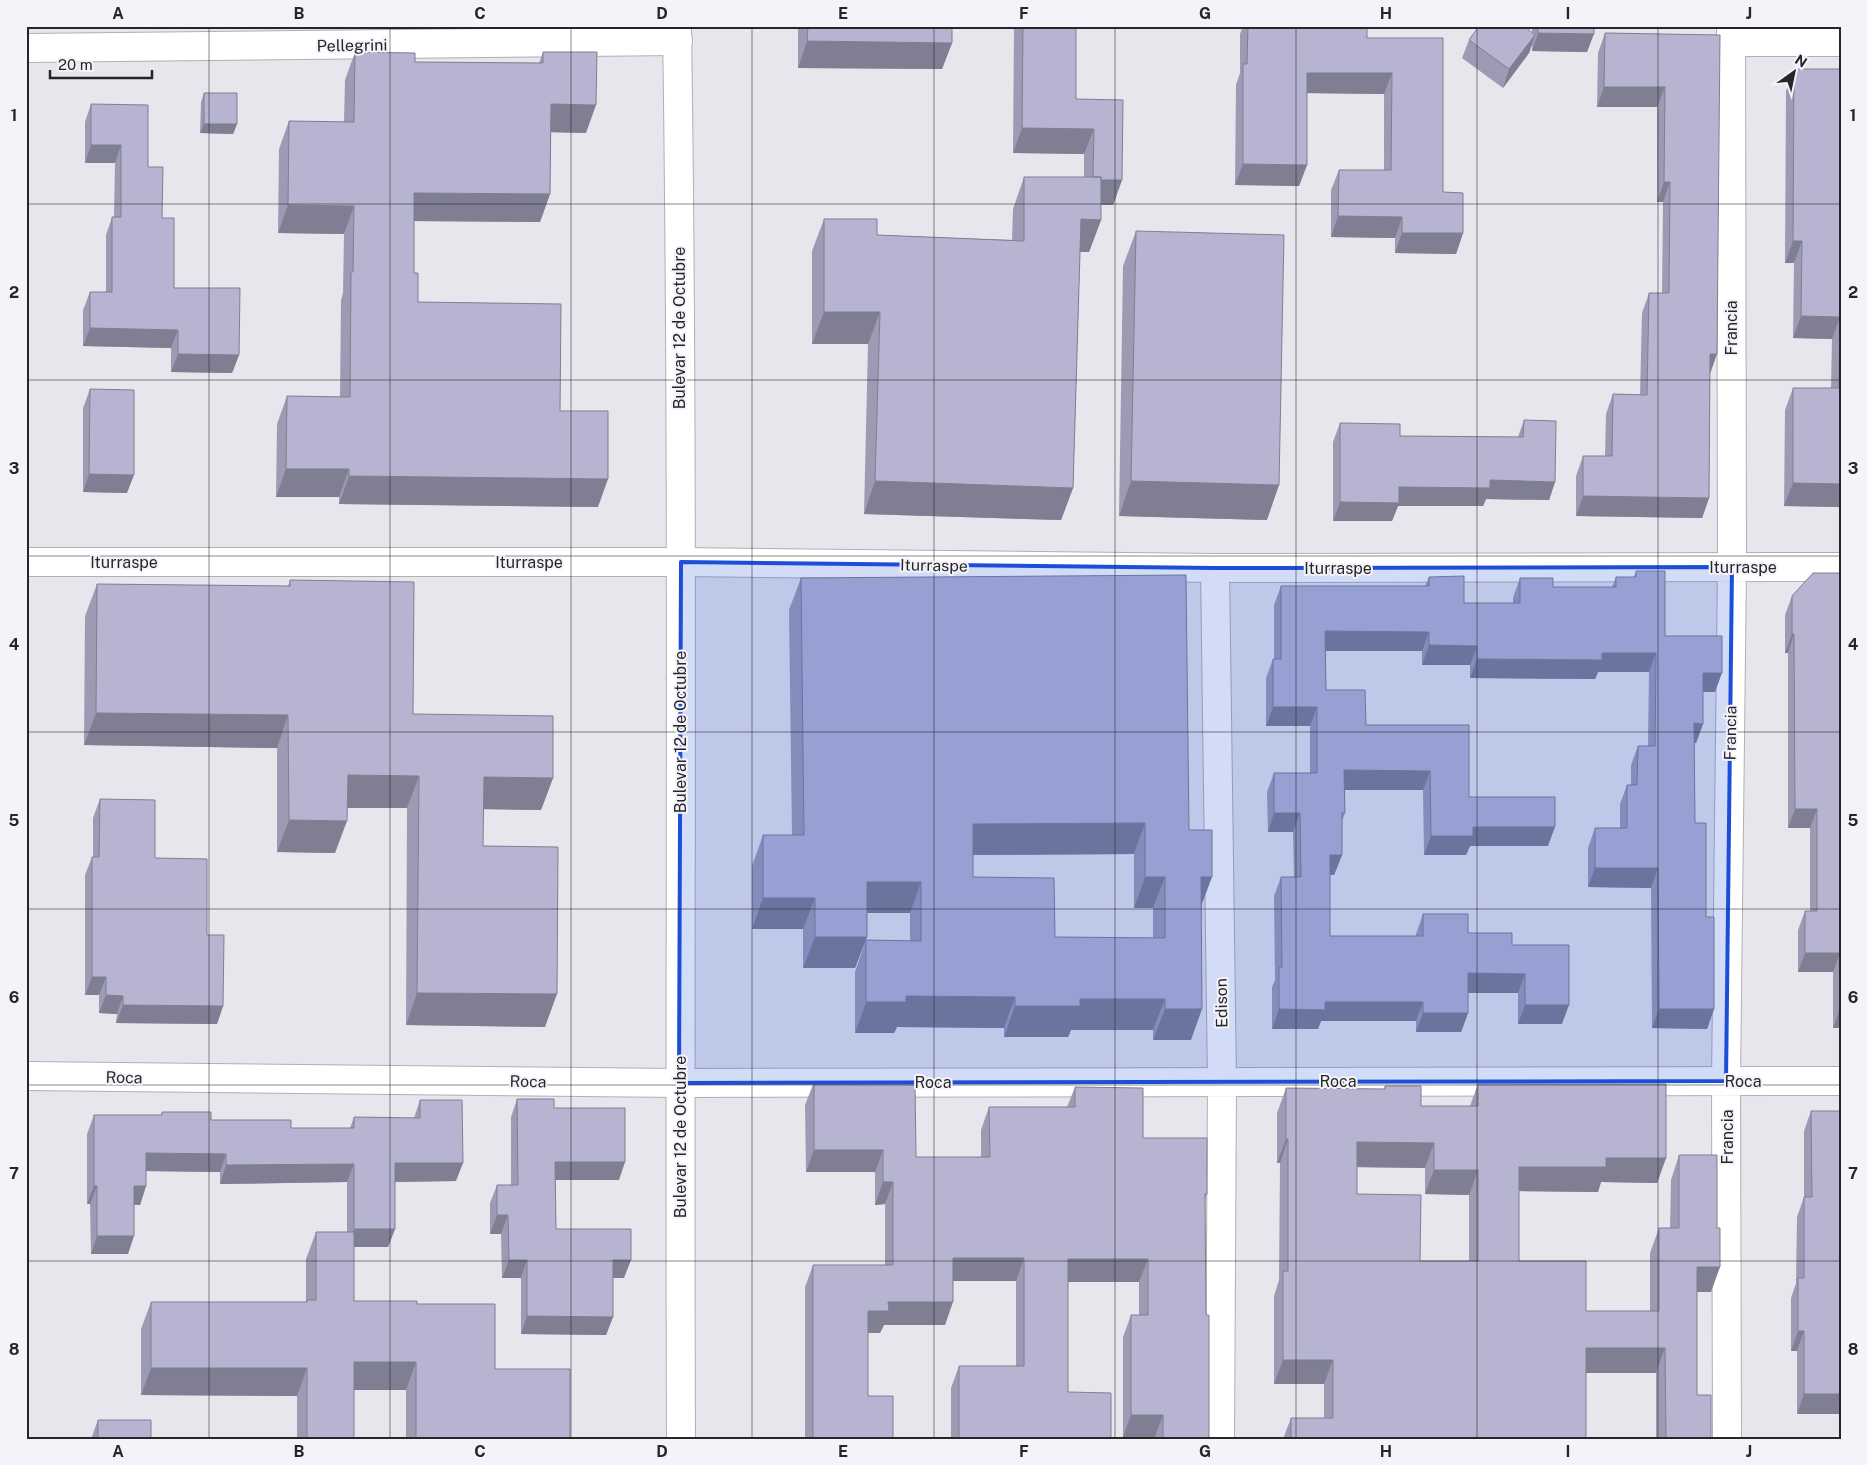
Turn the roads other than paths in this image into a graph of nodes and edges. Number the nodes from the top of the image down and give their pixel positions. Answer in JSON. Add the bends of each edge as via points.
{"nodes":[{"id":1,"x":678,"y":34,"type":"edge"},
{"id":2,"x":1731,"y":34,"type":"edge"},
{"id":3,"x":1841,"y":42,"type":"edge"},
{"id":4,"x":26,"y":48,"type":"edge"},
{"id":5,"x":26,"y":562,"type":"edge"},
{"id":6,"x":681,"y":562,"type":"junction"},
{"id":7,"x":1732,"y":567,"type":"junction"},
{"id":8,"x":1841,"y":567,"type":"edge"},
{"id":9,"x":1215,"y":568,"type":"junction"},
{"id":10,"x":26,"y":1076,"type":"edge"},
{"id":11,"x":1726,"y":1081,"type":"junction"},
{"id":12,"x":1841,"y":1081,"type":"edge"},
{"id":13,"x":1222,"y":1082,"type":"junction"},
{"id":14,"x":679,"y":1083,"type":"junction"},
{"id":15,"x":680,"y":1439,"type":"edge"},
{"id":16,"x":1220,"y":1439,"type":"edge"},
{"id":17,"x":1727,"y":1439,"type":"edge"}],
"edges":[{"from":1,"to":4,"type":"main road","name":"Pellegrini"},
{"from":1,"to":6,"type":"main road","name":"Bulevar 12 de Octubre"},
{"from":2,"to":3,"type":"main road"},
{"from":2,"to":7,"type":"main road","name":"Francia"},
{"from":5,"to":6,"type":"main road","name":"Iturraspe"},
{"from":6,"to":9,"type":"main road","name":"Iturraspe"},
{"from":6,"to":14,"type":"main road","name":"Bulevar 12 de Octubre"},
{"from":7,"to":8,"type":"main road","name":"Iturraspe"},
{"from":7,"to":9,"type":"main road","name":"Iturraspe"},
{"from":7,"to":11,"type":"main road","name":"Francia"},
{"from":9,"to":13,"type":"main road","name":"Edison"},
{"from":10,"to":14,"type":"main road","name":"Roca"},
{"from":11,"to":12,"type":"main road","name":"Roca"},
{"from":11,"to":13,"type":"main road","name":"Roca"},
{"from":11,"to":17,"type":"main road","name":"Francia"},
{"from":13,"to":14,"type":"main road","name":"Roca"},
{"from":13,"to":16,"type":"main road","name":"Edison"},
{"from":14,"to":15,"type":"main road","name":"Bulevar 12 de Octubre"}]}
